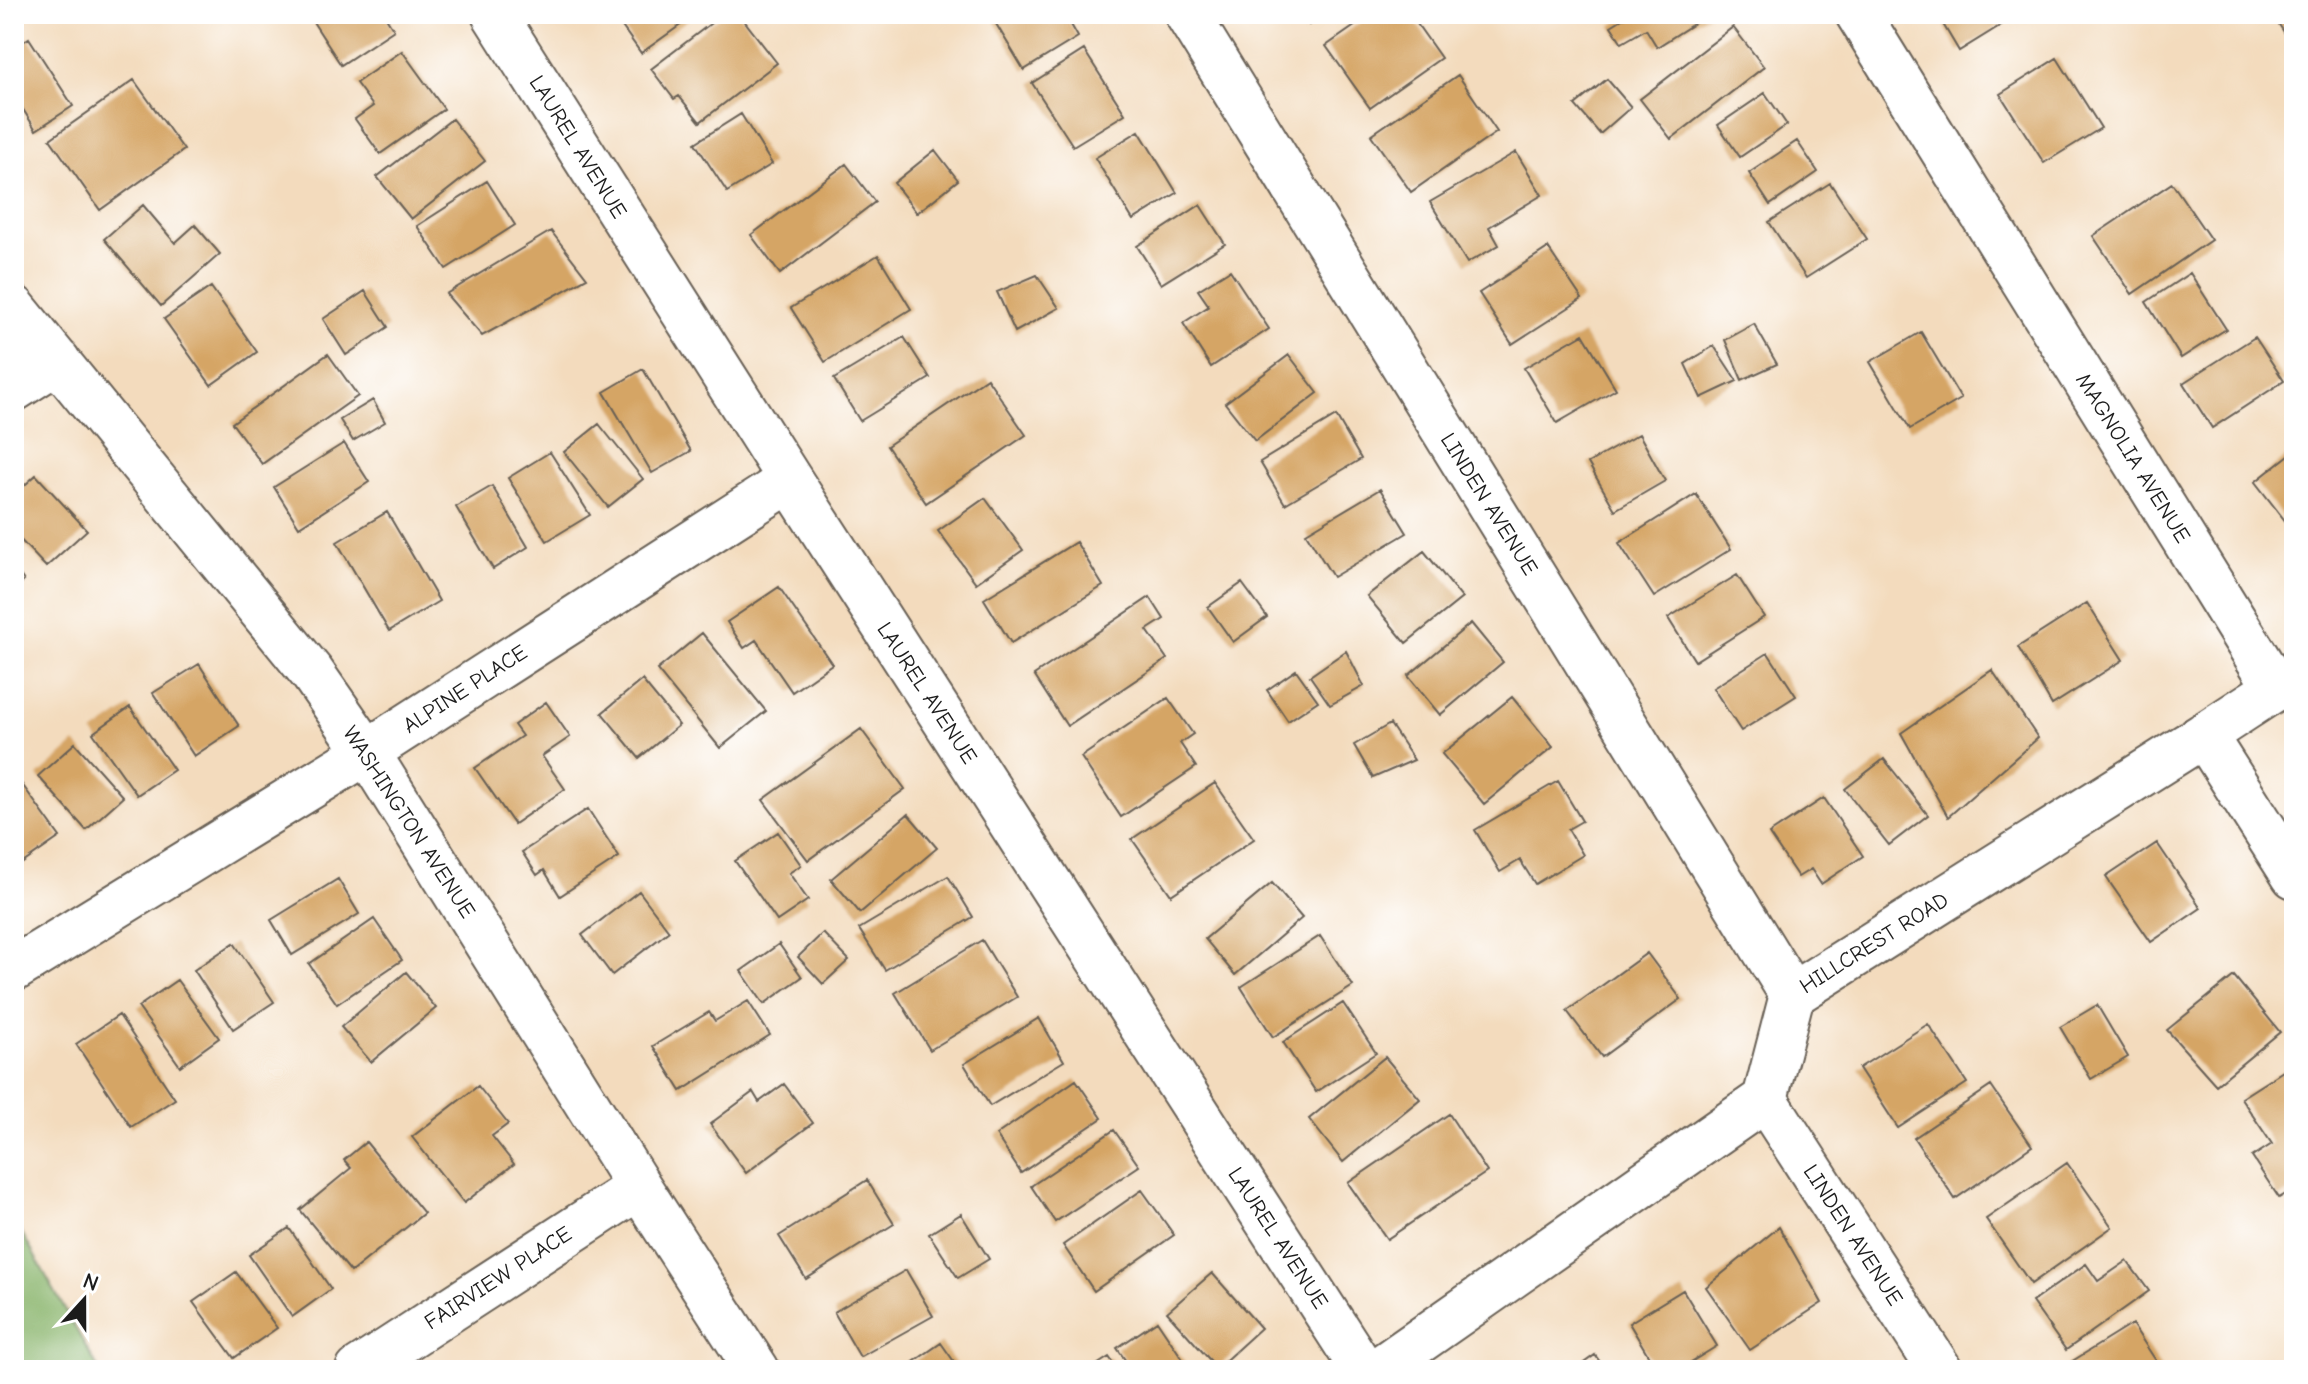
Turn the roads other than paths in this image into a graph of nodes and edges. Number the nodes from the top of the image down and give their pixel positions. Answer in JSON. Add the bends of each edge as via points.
{"nodes":[{"id":1,"x":494,"y":14,"type":"edge"},
{"id":2,"x":1187,"y":14,"type":"edge"},
{"id":3,"x":1858,"y":14,"type":"edge"},
{"id":4,"x":14,"y":308,"type":"edge"},
{"id":5,"x":58,"y":361,"type":"junction"},
{"id":6,"x":14,"y":389,"type":"edge"},
{"id":7,"x":790,"y":480,"type":"junction"},
{"id":8,"x":2204,"y":735,"type":"junction"},
{"id":9,"x":367,"y":752,"type":"junction"},
{"id":10,"x":2294,"y":876,"type":"edge"},
{"id":11,"x":14,"y":969,"type":"edge"},
{"id":12,"x":1792,"y":995,"type":"junction"},
{"id":13,"x":1765,"y":1099,"type":"junction"},
{"id":14,"x":639,"y":1187,"type":"junction"},
{"id":15,"x":358,"y":1370,"type":"edge"},
{"id":16,"x":757,"y":1370,"type":"edge"},
{"id":17,"x":1363,"y":1370,"type":"edge"},
{"id":18,"x":1378,"y":1370,"type":"edge"},
{"id":19,"x":1940,"y":1370,"type":"edge"}],
"edges":[{"from":1,"to":7,"type":"street","name":"LAUREL AVENUE"},
{"from":2,"to":12,"type":"street","name":"LINDEN AVENUE"},
{"from":3,"to":8,"type":"street","name":"MAGNOLIA AVENUE","via":[[2276,688]]},
{"from":4,"to":5,"type":"street","name":"WASHINGTON AVENUE"},
{"from":5,"to":6,"type":"street"},
{"from":5,"to":9,"type":"street","name":"WASHINGTON AVENUE","via":[[312,673]]},
{"from":7,"to":9,"type":"street","name":"ALPINE PLACE"},
{"from":7,"to":17,"type":"street","name":"LAUREL AVENUE"},
{"from":8,"to":10,"type":"street"},
{"from":8,"to":12,"type":"street","name":"HILLCREST ROAD"},
{"from":9,"to":11,"type":"street","name":"ALPINE PLACE"},
{"from":9,"to":14,"type":"street","name":"WASHINGTON AVENUE"},
{"from":12,"to":13,"type":"street","name":"HILLCREST ROAD"},
{"from":13,"to":18,"type":"street"},
{"from":13,"to":19,"type":"street","name":"LINDEN AVENUE"},
{"from":14,"to":15,"type":"street","name":"FAIRVIEW PLACE"},
{"from":14,"to":16,"type":"street","name":"WASHINGTON AVENUE"}]}
